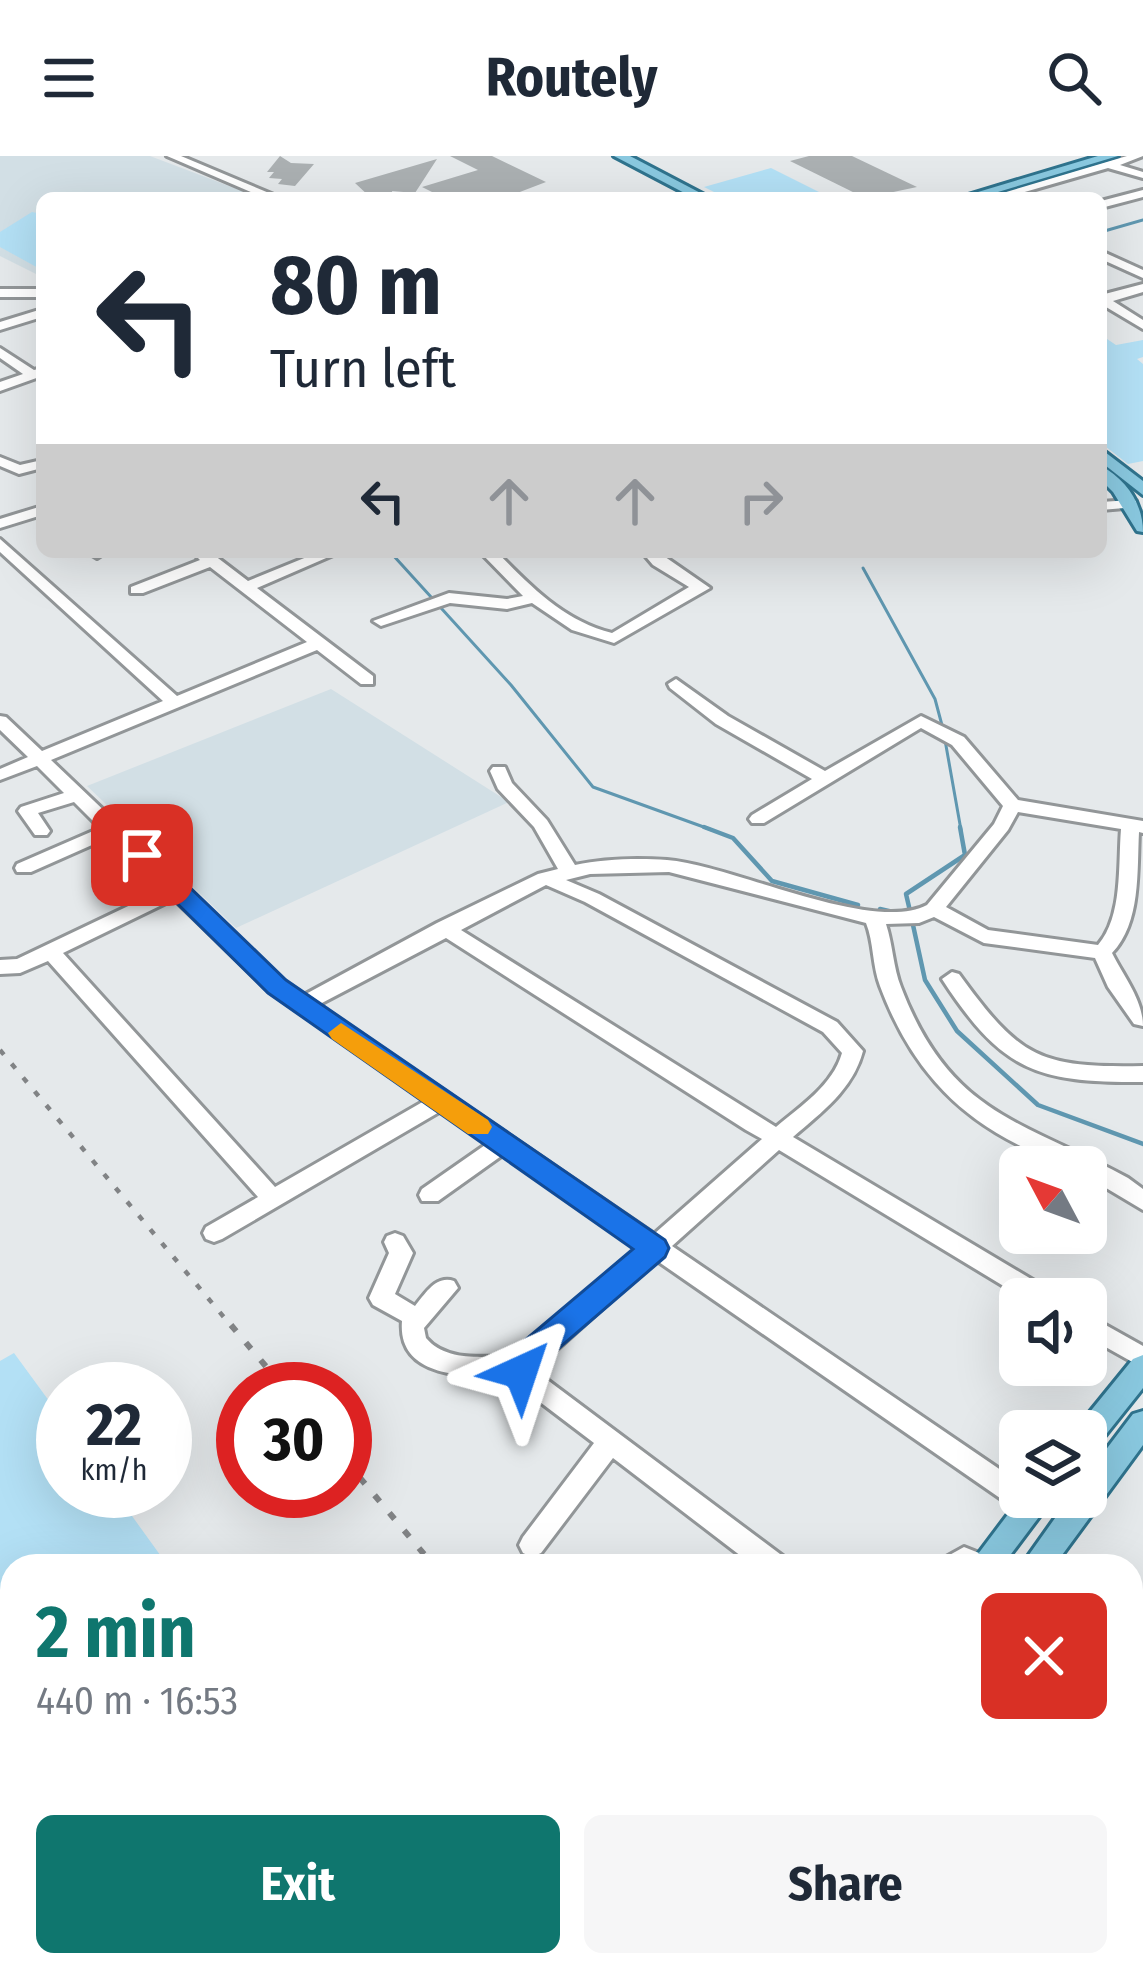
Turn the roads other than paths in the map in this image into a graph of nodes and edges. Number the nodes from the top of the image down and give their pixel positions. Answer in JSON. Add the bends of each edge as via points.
{"nodes":[{"id":1,"x":172,"y":156,"type":"edge"},
{"id":2,"x":603,"y":156,"type":"edge"},
{"id":3,"x":620,"y":156,"type":"edge"},
{"id":4,"x":1139,"y":156,"type":"edge"},
{"id":5,"x":1106,"y":160,"type":"edge"},
{"id":6,"x":1143,"y":175,"type":"edge"},
{"id":7,"x":260,"y":192,"type":"edge"},
{"id":8,"x":672,"y":192,"type":"edge"},
{"id":9,"x":692,"y":192,"type":"edge"},
{"id":10,"x":986,"y":192,"type":"edge"},
{"id":11,"x":1010,"y":192,"type":"edge"},
{"id":12,"x":1143,"y":193,"type":"edge"},
{"id":13,"x":1107,"y":203,"type":"edge"},
{"id":14,"x":1107,"y":258,"type":"edge"},
{"id":15,"x":1143,"y":274,"type":"edge"},
{"id":16,"x":1143,"y":288,"type":"edge"},
{"id":17,"x":0,"y":293,"type":"edge"},
{"id":18,"x":36,"y":293,"type":"edge"},
{"id":19,"x":1107,"y":299,"type":"edge"},
{"id":20,"x":1107,"y":303,"type":"edge"},
{"id":21,"x":36,"y":316,"type":"edge"},
{"id":22,"x":1143,"y":325,"type":"edge"},
{"id":23,"x":0,"y":326,"type":"edge"},
{"id":24,"x":0,"y":352,"type":"edge"},
{"id":25,"x":36,"y":373,"type":"edge"},
{"id":26,"x":36,"y":374,"type":"edge"},
{"id":27,"x":0,"y":387,"type":"edge"},
{"id":28,"x":0,"y":461,"type":"edge"},
{"id":29,"x":1107,"y":461,"type":"edge"},
{"id":30,"x":36,"y":466,"type":"edge"},
{"id":31,"x":1107,"y":475,"type":"edge"},
{"id":32,"x":1137,"y":497,"type":"edge"},
{"id":33,"x":1107,"y":504,"type":"edge"},
{"id":34,"x":36,"y":512,"type":"edge"},
{"id":35,"x":0,"y":524,"type":"edge"},
{"id":36,"x":1143,"y":527,"type":"edge"},
{"id":37,"x":0,"y":544,"type":"edge"},
{"id":38,"x":202,"y":558,"type":"edge"},
{"id":39,"x":209,"y":558,"type":"edge"},
{"id":40,"x":317,"y":558,"type":"edge"},
{"id":41,"x":494,"y":558,"type":"edge"},
{"id":42,"x":655,"y":558,"type":"edge"},
{"id":43,"x":249,"y":586,"type":"junction"},
{"id":44,"x":136,"y":590,"type":"dead end"},
{"id":45,"x":534,"y":598,"type":"junction"},
{"id":46,"x":381,"y":621,"type":"dead end"},
{"id":47,"x":317,"y":644,"type":"junction"},
{"id":48,"x":367,"y":680,"type":"dead end"},
{"id":49,"x":676,"y":684,"type":"dead end"},
{"id":50,"x":174,"y":702,"type":"junction"},
{"id":51,"x":0,"y":721,"type":"edge"},
{"id":52,"x":38,"y":759,"type":"junction"},
{"id":53,"x":499,"y":771,"type":"dead end"},
{"id":54,"x":0,"y":775,"type":"edge"},
{"id":55,"x":824,"y":778,"type":"junction"},
{"id":56,"x":79,"y":794,"type":"junction"},
{"id":57,"x":1012,"y":805,"type":"junction"},
{"id":58,"x":758,"y":819,"type":"dead end"},
{"id":59,"x":1136,"y":826,"type":"edge"},
{"id":60,"x":115,"y":828,"type":"junction"},
{"id":61,"x":41,"y":831,"type":"dead end"},
{"id":62,"x":24,"y":868,"type":"dead end"},
{"id":63,"x":569,"y":871,"type":"junction"},
{"id":64,"x":545,"y":878,"type":"junction"},
{"id":65,"x":178,"y":890,"type":"junction"},
{"id":66,"x":934,"y":909,"type":"junction"},
{"id":67,"x":873,"y":918,"type":"junction"},
{"id":68,"x":444,"y":928,"type":"junction"},
{"id":69,"x":51,"y":952,"type":"junction"},
{"id":70,"x":1102,"y":952,"type":"junction"},
{"id":71,"x":0,"y":967,"type":"edge"},
{"id":72,"x":952,"y":979,"type":"dead end"},
{"id":73,"x":302,"y":1005,"type":"junction"},
{"id":74,"x":1141,"y":1019,"type":"edge"},
{"id":75,"x":1143,"y":1073,"type":"edge"},
{"id":76,"x":441,"y":1101,"type":"junction"},
{"id":77,"x":778,"y":1137,"type":"junction"},
{"id":78,"x":502,"y":1144,"type":"junction"},
{"id":79,"x":430,"y":1195,"type":"dead end"},
{"id":80,"x":273,"y":1199,"type":"junction"},
{"id":81,"x":1143,"y":1201,"type":"edge"},
{"id":82,"x":214,"y":1233,"type":"dead end"},
{"id":83,"x":395,"y":1242,"type":"dead end"},
{"id":84,"x":654,"y":1248,"type":"junction"},
{"id":85,"x":1011,"y":1278,"type":"edge"},
{"id":86,"x":446,"y":1288,"type":"dead end"},
{"id":87,"x":416,"y":1317,"type":"junction"},
{"id":88,"x":1107,"y":1338,"type":"edge"},
{"id":89,"x":1143,"y":1362,"type":"edge"},
{"id":90,"x":520,"y":1366,"type":"junction"},
{"id":91,"x":1107,"y":1410,"type":"edge"},
{"id":92,"x":1143,"y":1423,"type":"edge"},
{"id":93,"x":610,"y":1442,"type":"junction"},
{"id":94,"x":999,"y":1477,"type":"edge"},
{"id":95,"x":1023,"y":1518,"type":"edge"},
{"id":96,"x":1010,"y":1534,"type":"junction"},
{"id":97,"x":532,"y":1545,"type":"dead end"},
{"id":98,"x":759,"y":1554,"type":"edge"},
{"id":99,"x":992,"y":1554,"type":"edge"},
{"id":100,"x":1006,"y":1554,"type":"edge"},
{"id":101,"x":1045,"y":1554,"type":"edge"}],
"edges":[{"from":1,"to":7,"type":"street"},
{"from":2,"to":8,"type":"main road"},
{"from":3,"to":9,"type":"main road"},
{"from":4,"to":5,"type":"street"},
{"from":5,"to":6,"type":"street"},
{"from":5,"to":10,"type":"main road"},
{"from":5,"to":11,"type":"street"},
{"from":12,"to":13,"type":"street"},
{"from":14,"to":15,"type":"street"},
{"from":16,"to":19,"type":"street"},
{"from":17,"to":18,"type":"street"},
{"from":20,"to":22,"type":"street"},
{"from":21,"to":23,"type":"street"},
{"from":24,"to":25,"type":"street"},
{"from":26,"to":27,"type":"street"},
{"from":28,"to":30,"type":"street","via":[[19,470]]},
{"from":29,"to":32,"type":"main road"},
{"from":31,"to":32,"type":"main road"},
{"from":32,"to":33,"type":"street"},
{"from":32,"to":36,"type":"main road"},
{"from":34,"to":35,"type":"street"},
{"from":37,"to":50,"type":"street"},
{"from":38,"to":44,"type":"street"},
{"from":39,"to":43,"type":"street"},
{"from":40,"to":43,"type":"street"},
{"from":41,"to":45,"type":"street"},
{"from":42,"to":45,"type":"street","via":[[701,588],[614,638],[579,628]]},
{"from":43,"to":47,"type":"street"},
{"from":45,"to":46,"type":"street","via":[[438,601]]},
{"from":47,"to":48,"type":"street"},
{"from":47,"to":50,"type":"street"},
{"from":49,"to":55,"type":"street"},
{"from":50,"to":52,"type":"street"},
{"from":51,"to":52,"type":"street"},
{"from":52,"to":54,"type":"street"},
{"from":52,"to":56,"type":"street"},
{"from":53,"to":63,"type":"street"},
{"from":55,"to":57,"type":"street","via":[[935,728]]},
{"from":55,"to":58,"type":"street"},
{"from":56,"to":60,"type":"street"},
{"from":56,"to":61,"type":"street","via":[[27,811]]},
{"from":57,"to":59,"type":"street"},
{"from":57,"to":66,"type":"street"},
{"from":59,"to":70,"type":"street","via":[[1120,927]]},
{"from":60,"to":62,"type":"street"},
{"from":60,"to":65,"type":"street"},
{"from":63,"to":64,"type":"street"},
{"from":63,"to":67,"type":"street","via":[[684,868]]},
{"from":64,"to":68,"type":"street"},
{"from":64,"to":77,"type":"street","via":[[849,1043],[852,1059],[838,1082]]},
{"from":65,"to":69,"type":"street"},
{"from":65,"to":73,"type":"street"},
{"from":66,"to":67,"type":"street"},
{"from":66,"to":70,"type":"street","via":[[984,936]]},
{"from":67,"to":81,"type":"street","via":[[887,979],[949,1087],[991,1119],[1099,1170]]},
{"from":68,"to":73,"type":"street"},
{"from":68,"to":77,"type":"street"},
{"from":69,"to":71,"type":"street"},
{"from":69,"to":80,"type":"street"},
{"from":70,"to":74,"type":"street"},
{"from":72,"to":75,"type":"street","via":[[1024,1062],[1063,1074]]},
{"from":73,"to":76,"type":"street"},
{"from":76,"to":78,"type":"street"},
{"from":76,"to":80,"type":"street"},
{"from":77,"to":84,"type":"street"},
{"from":77,"to":85,"type":"street"},
{"from":78,"to":79,"type":"street"},
{"from":78,"to":84,"type":"street"},
{"from":80,"to":82,"type":"street"},
{"from":83,"to":87,"type":"street","via":[[401,1253],[381,1298]]},
{"from":84,"to":90,"type":"street"},
{"from":84,"to":94,"type":"street"},
{"from":86,"to":87,"type":"street"},
{"from":87,"to":90,"type":"street","via":[[412,1335],[430,1358]]},
{"from":88,"to":89,"type":"street"},
{"from":89,"to":91,"type":"main road"},
{"from":90,"to":93,"type":"street"},
{"from":92,"to":101,"type":"main road"},
{"from":93,"to":97,"type":"street"},
{"from":93,"to":98,"type":"street"},
{"from":95,"to":96,"type":"main road"},
{"from":96,"to":99,"type":"main road"},
{"from":96,"to":100,"type":"main road"}]}
